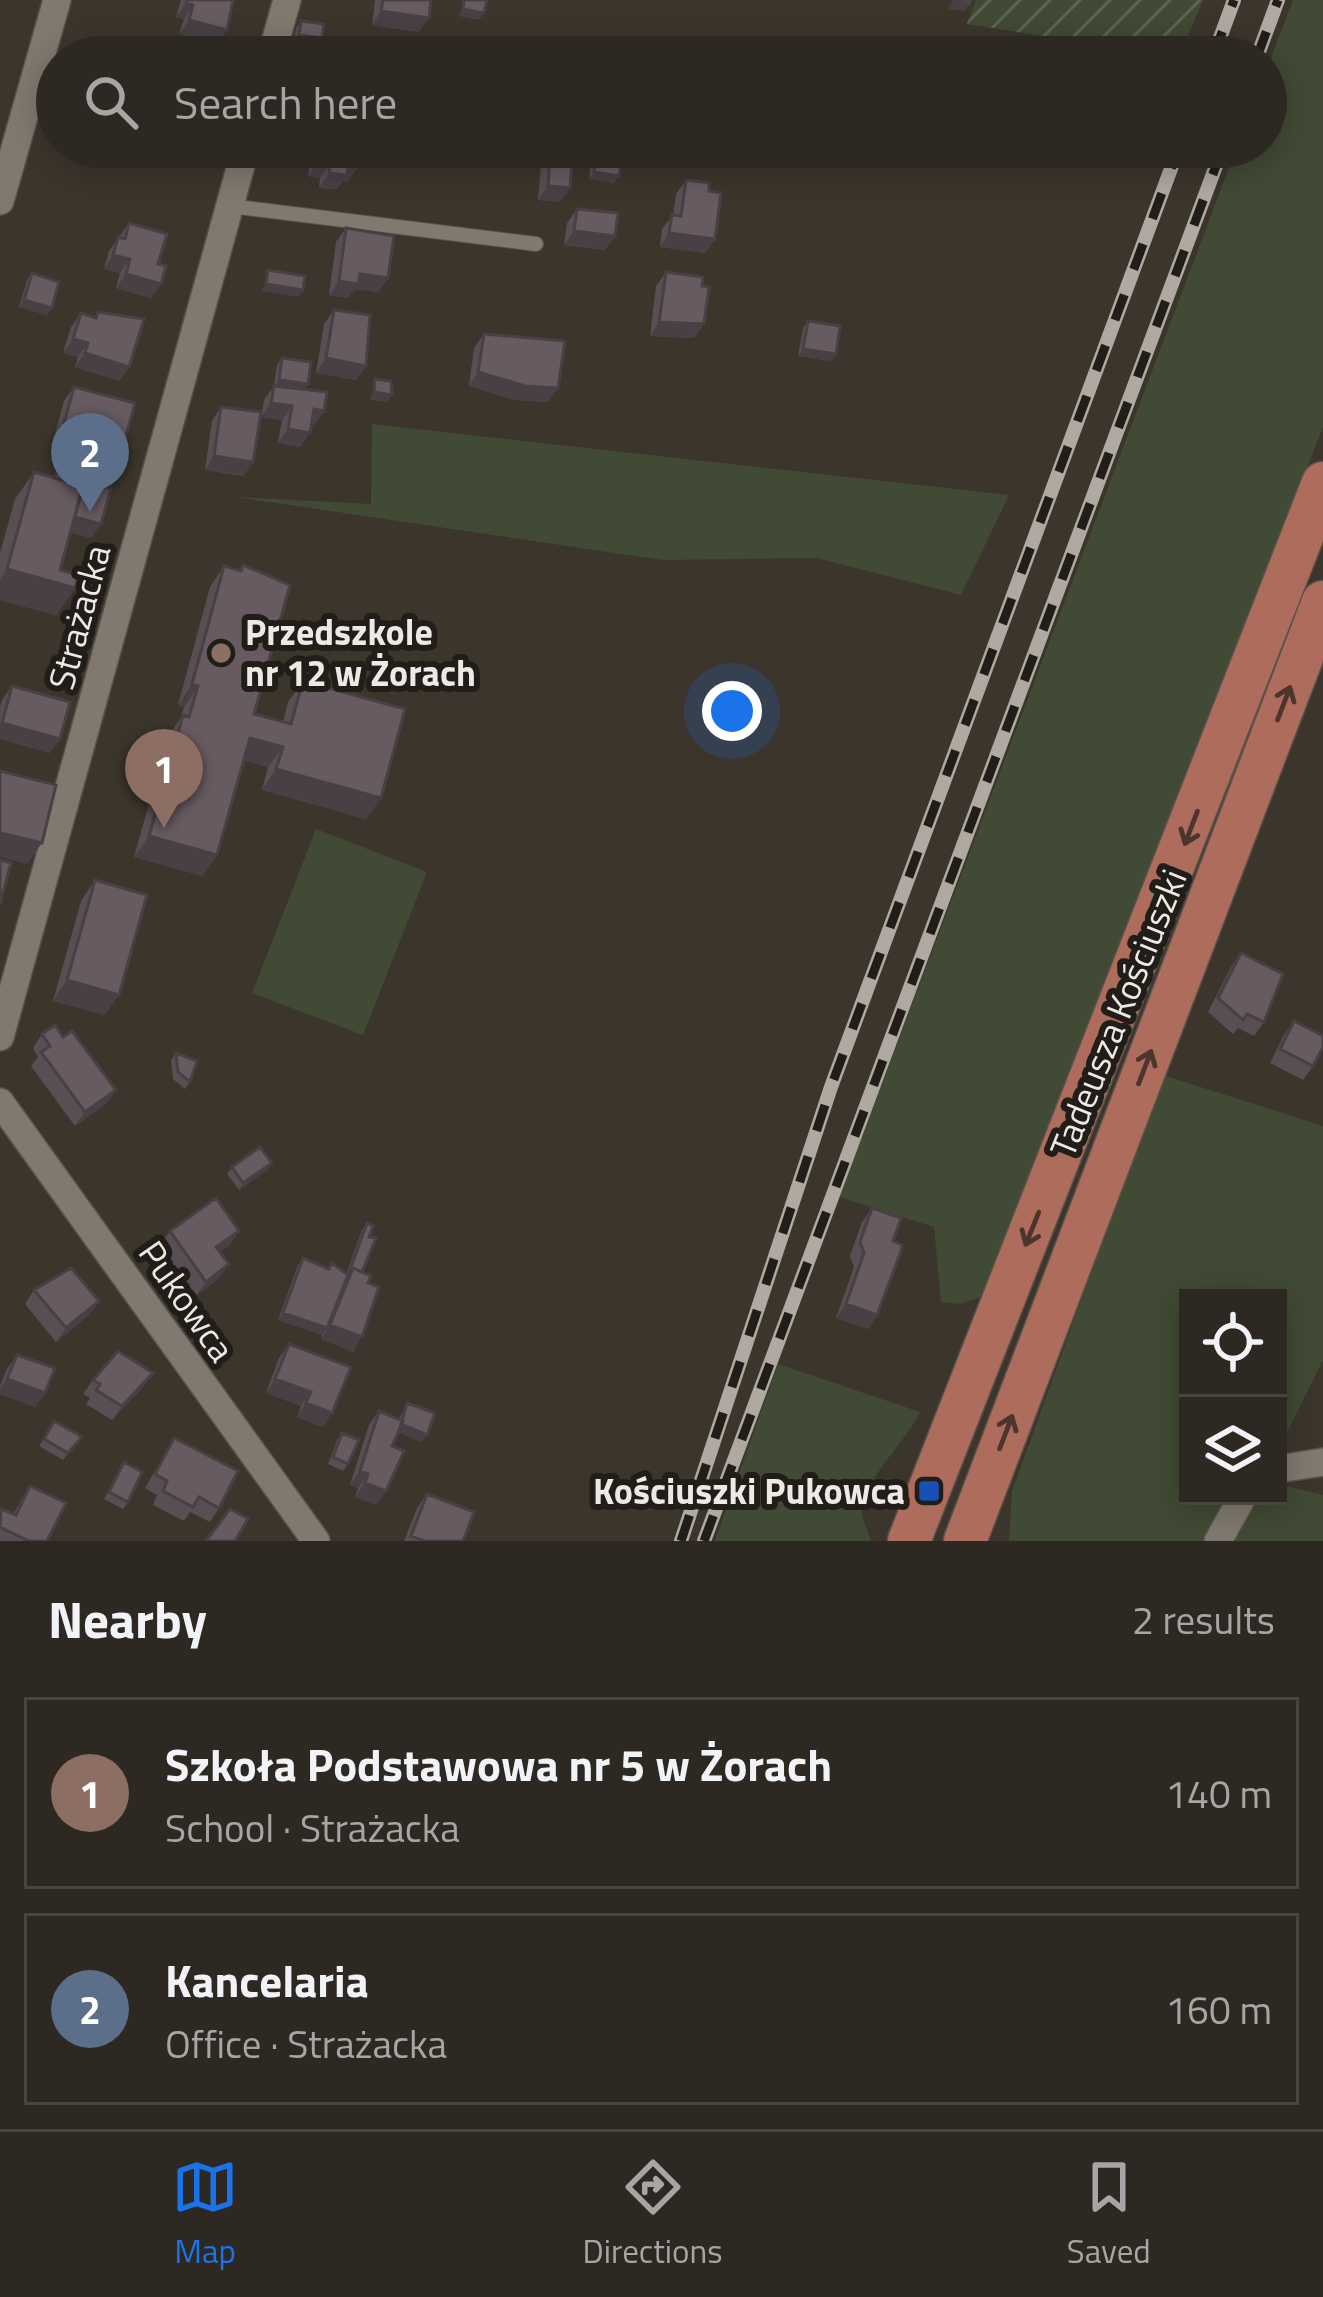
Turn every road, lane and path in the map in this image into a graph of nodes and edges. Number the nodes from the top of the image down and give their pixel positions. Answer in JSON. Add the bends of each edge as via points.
{"nodes":[{"id":1,"x":57,"y":0,"type":"edge"},
{"id":2,"x":286,"y":0,"type":"edge"},
{"id":3,"x":47,"y":36,"type":"edge"},
{"id":4,"x":277,"y":36,"type":"edge"},
{"id":5,"x":36,"y":74,"type":"edge"},
{"id":6,"x":241,"y":168,"type":"edge"},
{"id":7,"x":0,"y":201,"type":"edge"},
{"id":8,"x":230,"y":206,"type":"junction"},
{"id":9,"x":536,"y":244,"type":"dead end"},
{"id":10,"x":1323,"y":483,"type":"edge"},
{"id":11,"x":1323,"y":602,"type":"edge"},
{"id":12,"x":0,"y":1037,"type":"edge"},
{"id":13,"x":0,"y":1102,"type":"edge"},
{"id":14,"x":1323,"y":1462,"type":"edge"},
{"id":15,"x":1287,"y":1468,"type":"edge"},
{"id":16,"x":1238,"y":1505,"type":"edge"},
{"id":17,"x":316,"y":1541,"type":"edge"},
{"id":18,"x":909,"y":1541,"type":"edge"},
{"id":19,"x":965,"y":1541,"type":"edge"},
{"id":20,"x":1218,"y":1541,"type":"edge"}],
"edges":[{"from":1,"to":3,"type":"street"},
{"from":2,"to":4,"type":"street"},
{"from":5,"to":7,"type":"street"},
{"from":6,"to":8,"type":"street","name":"Strażacka"},
{"from":8,"to":9,"type":"lane"},
{"from":8,"to":12,"type":"street","name":"Strażacka"},
{"from":10,"to":18,"type":"main road","name":"Tadeusza Kościuszki","one_way":true},
{"from":19,"to":11,"type":"main road","name":"Tadeusza Kościuszki","one_way":true},
{"from":13,"to":17,"type":"street","name":"Pukowca"},
{"from":14,"to":15,"type":"street"},
{"from":16,"to":20,"type":"street"}]}
